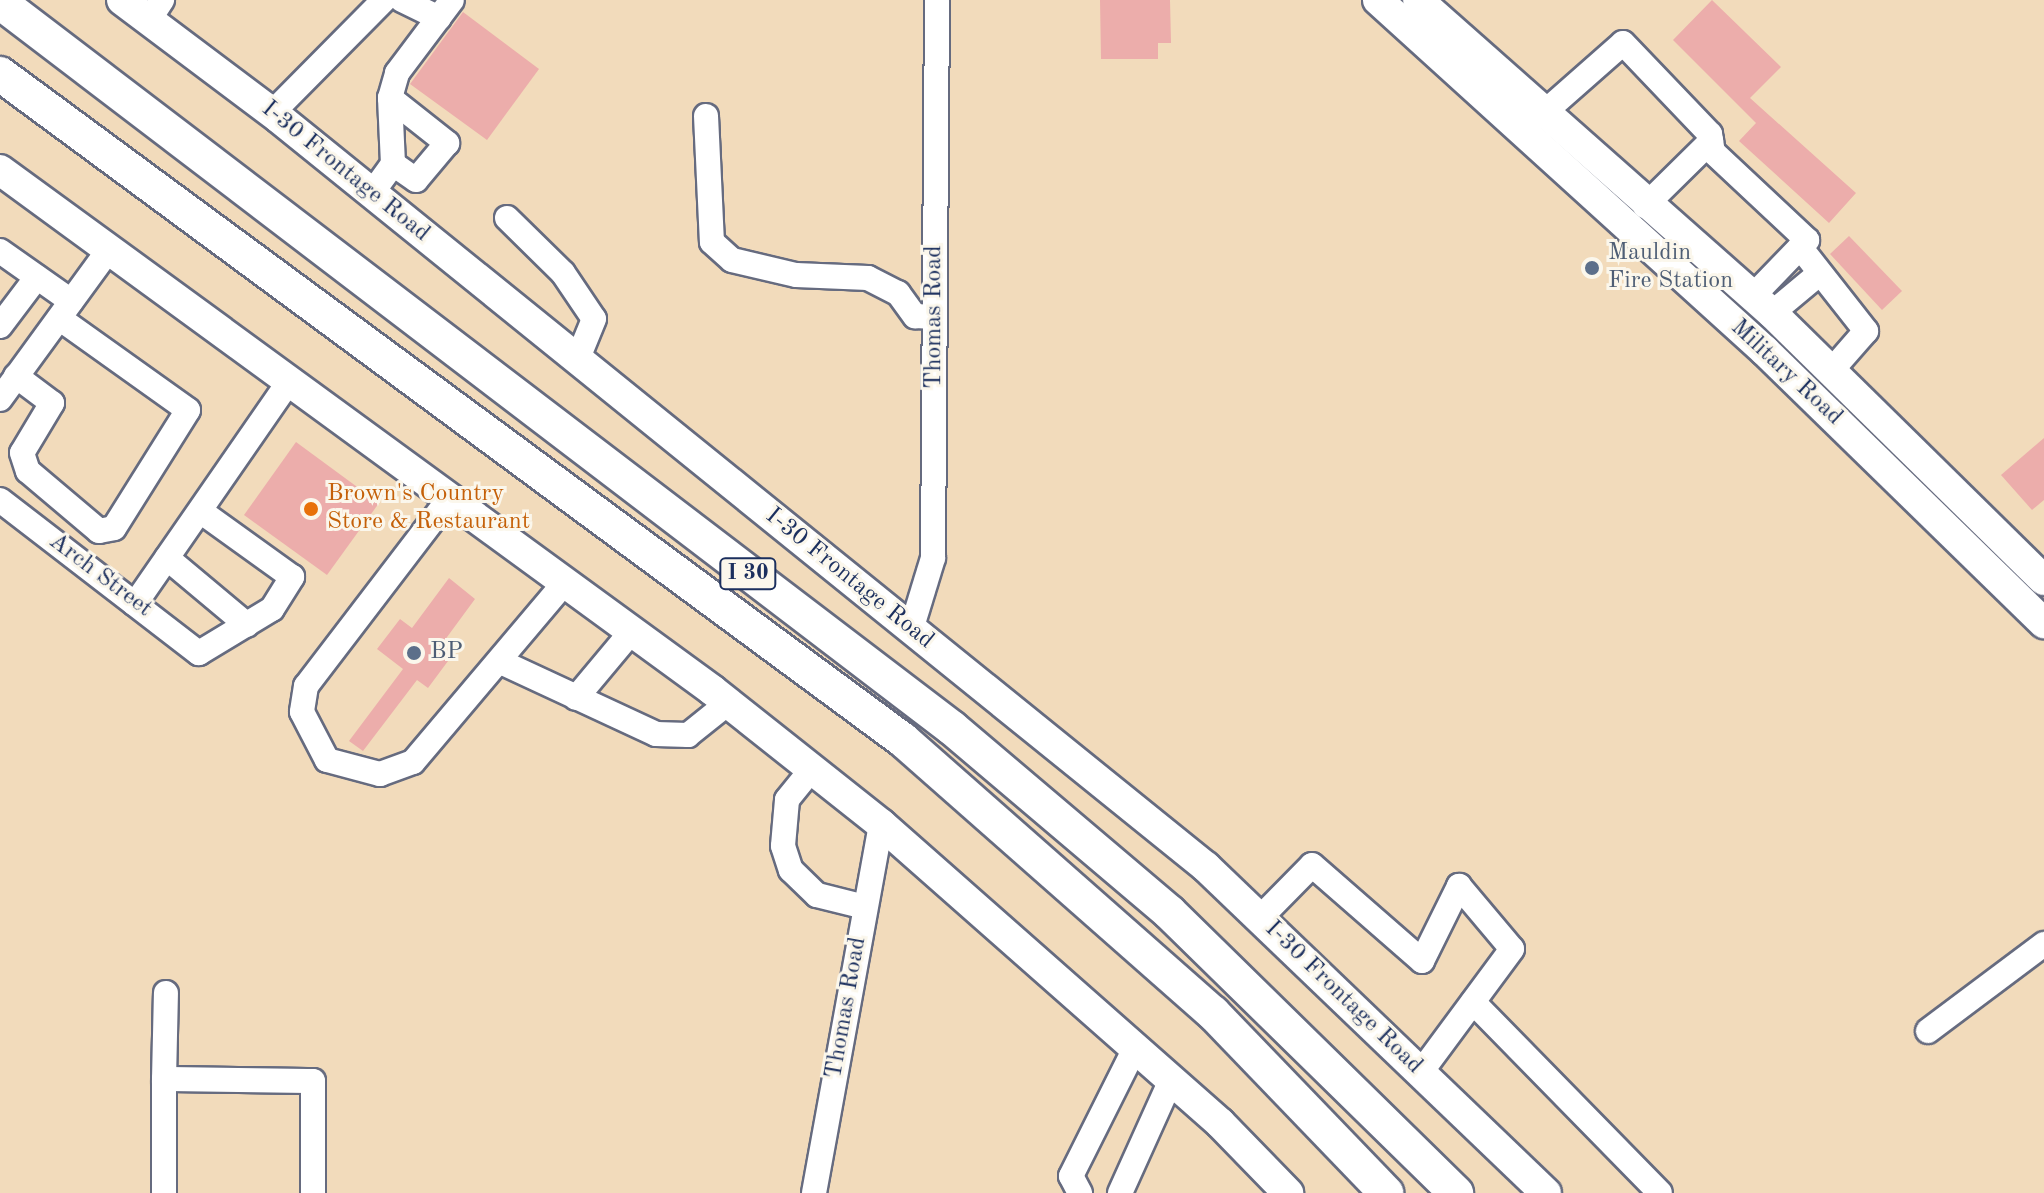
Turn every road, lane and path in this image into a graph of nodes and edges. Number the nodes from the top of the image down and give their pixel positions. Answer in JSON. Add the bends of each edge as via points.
{"nodes":[{"id":1,"x":122,"y":0,"type":"edge"},
{"id":2,"x":384,"y":0,"type":"edge"},
{"id":3,"x":402,"y":0,"type":"edge"},
{"id":4,"x":937,"y":0,"type":"edge"},
{"id":5,"x":1378,"y":0,"type":"edge"},
{"id":6,"x":1418,"y":0,"type":"edge"},
{"id":7,"x":0,"y":2,"type":"edge"},
{"id":8,"x":446,"y":9,"type":"edge"},
{"id":9,"x":156,"y":10,"type":"edge"},
{"id":10,"x":0,"y":74,"type":"edge"},
{"id":11,"x":390,"y":98,"type":"junction"},
{"id":12,"x":1547,"y":110,"type":"junction"},
{"id":13,"x":272,"y":113,"type":"junction"},
{"id":14,"x":706,"y":116,"type":"dead end"},
{"id":15,"x":1711,"y":141,"type":"junction"},
{"id":16,"x":393,"y":164,"type":"junction"},
{"id":17,"x":0,"y":170,"type":"edge"},
{"id":18,"x":372,"y":193,"type":"junction"},
{"id":19,"x":1637,"y":217,"type":"junction"},
{"id":20,"x":507,"y":218,"type":"dead end"},
{"id":21,"x":1800,"y":247,"type":"junction"},
{"id":22,"x":0,"y":251,"type":"edge"},
{"id":23,"x":108,"y":251,"type":"junction"},
{"id":24,"x":1820,"y":273,"type":"junction"},
{"id":25,"x":37,"y":277,"type":"junction"},
{"id":26,"x":1762,"y":305,"type":"junction"},
{"id":27,"x":65,"y":310,"type":"junction"},
{"id":28,"x":935,"y":317,"type":"junction"},
{"id":29,"x":0,"y":326,"type":"edge"},
{"id":30,"x":578,"y":358,"type":"junction"},
{"id":31,"x":1832,"y":370,"type":"junction"},
{"id":32,"x":16,"y":376,"type":"junction"},
{"id":33,"x":289,"y":382,"type":"junction"},
{"id":34,"x":0,"y":399,"type":"edge"},
{"id":35,"x":449,"y":499,"type":"junction"},
{"id":36,"x":0,"y":500,"type":"edge"},
{"id":37,"x":200,"y":511,"type":"junction"},
{"id":38,"x":167,"y":558,"type":"junction"},
{"id":39,"x":2044,"y":580,"type":"edge"},
{"id":40,"x":565,"y":582,"type":"junction"},
{"id":41,"x":135,"y":604,"type":"junction"},
{"id":42,"x":2044,"y":623,"type":"edge"},
{"id":43,"x":247,"y":625,"type":"junction"},
{"id":44,"x":911,"y":630,"type":"junction"},
{"id":45,"x":632,"y":631,"type":"junction"},
{"id":46,"x":501,"y":662,"type":"junction"},
{"id":47,"x":576,"y":698,"type":"junction"},
{"id":48,"x":728,"y":703,"type":"junction"},
{"id":49,"x":811,"y":770,"type":"junction"},
{"id":50,"x":881,"y":824,"type":"junction"},
{"id":51,"x":865,"y":907,"type":"junction"},
{"id":52,"x":1260,"y":918,"type":"junction"},
{"id":53,"x":2044,"y":944,"type":"edge"},
{"id":54,"x":166,"y":993,"type":"dead end"},
{"id":55,"x":1473,"y":1002,"type":"junction"},
{"id":56,"x":1928,"y":1031,"type":"dead end"},
{"id":57,"x":1135,"y":1048,"type":"junction"},
{"id":58,"x":1421,"y":1072,"type":"junction"},
{"id":59,"x":164,"y":1079,"type":"junction"},
{"id":60,"x":1171,"y":1080,"type":"junction"},
{"id":61,"x":164,"y":1193,"type":"edge"},
{"id":62,"x":313,"y":1193,"type":"edge"},
{"id":63,"x":814,"y":1193,"type":"edge"},
{"id":64,"x":1080,"y":1193,"type":"edge"},
{"id":65,"x":1120,"y":1193,"type":"edge"},
{"id":66,"x":1288,"y":1193,"type":"edge"},
{"id":67,"x":1386,"y":1193,"type":"edge"},
{"id":68,"x":1456,"y":1193,"type":"edge"},
{"id":69,"x":1546,"y":1193,"type":"edge"},
{"id":70,"x":1660,"y":1193,"type":"edge"}],
"edges":[{"from":1,"to":9,"type":"main road","name":"I-30 Frontage Road"},
{"from":2,"to":13,"type":"street"},
{"from":3,"to":8,"type":"street"},
{"from":4,"to":28,"type":"street","name":"Thomas Road"},
{"from":5,"to":19,"type":"main road","name":"Military Road"},
{"from":6,"to":12,"type":"main road","name":"Military Road"},
{"from":7,"to":68,"type":"highway","number":"I 30","via":[[952,728],[1169,912]]},
{"from":8,"to":11,"type":"street","via":[[397,73]]},
{"from":9,"to":13,"type":"main road","name":"I-30 Frontage Road"},
{"from":10,"to":67,"type":"highway","number":"I 30","via":[[903,740],[1213,1013]]},
{"from":11,"to":16,"type":"street"},
{"from":11,"to":16,"type":"street","via":[[447,143],[416,180]]},
{"from":12,"to":15,"type":"street","via":[[1623,43]]},
{"from":12,"to":19,"type":"main road","name":"Military Road"},
{"from":13,"to":18,"type":"main road","name":"I-30 Frontage Road"},
{"from":14,"to":28,"type":"street","via":[[712,242],[732,260],[796,275],[868,278],[898,293],[915,316]]},
{"from":15,"to":19,"type":"street"},
{"from":15,"to":21,"type":"street","via":[[1713,152],[1807,240]]},
{"from":16,"to":18,"type":"street"},
{"from":17,"to":23,"type":"main road"},
{"from":18,"to":30,"type":"main road","name":"I-30 Frontage Road"},
{"from":19,"to":26,"type":"main road","name":"Military Road"},
{"from":19,"to":42,"type":"main road","name":"Military Road"},
{"from":20,"to":30,"type":"street","via":[[563,273],[594,319]]},
{"from":21,"to":24,"type":"street"},
{"from":21,"to":26,"type":"street"},
{"from":22,"to":25,"type":"street"},
{"from":23,"to":27,"type":"street"},
{"from":23,"to":33,"type":"main road"},
{"from":24,"to":26,"type":"street"},
{"from":24,"to":31,"type":"street","via":[[1866,331]]},
{"from":25,"to":27,"type":"street"},
{"from":25,"to":29,"type":"street"},
{"from":26,"to":31,"type":"main road","name":"Military Road"},
{"from":27,"to":32,"type":"street"},
{"from":27,"to":32,"type":"street","via":[[188,410],[114,528],[99,531],[28,471],[22,453],[52,403]]},
{"from":28,"to":44,"type":"street","name":"Thomas Road","via":[[933,558]]},
{"from":30,"to":44,"type":"main road","name":"I-30 Frontage Road"},
{"from":31,"to":39,"type":"main road","name":"Military Road"},
{"from":32,"to":34,"type":"street"},
{"from":33,"to":35,"type":"main road"},
{"from":33,"to":37,"type":"street"},
{"from":35,"to":40,"type":"main road"},
{"from":35,"to":46,"type":"street","via":[[306,686],[302,712],[327,760],[380,774],[413,762]]},
{"from":36,"to":41,"type":"street","name":"Arch Street"},
{"from":37,"to":38,"type":"street"},
{"from":37,"to":43,"type":"street","via":[[292,577],[272,609]]},
{"from":38,"to":41,"type":"street"},
{"from":38,"to":43,"type":"street"},
{"from":40,"to":45,"type":"main road"},
{"from":40,"to":46,"type":"street"},
{"from":41,"to":43,"type":"street","name":"Arch Street","via":[[199,653]]},
{"from":44,"to":52,"type":"main road","name":"I-30 Frontage Road"},
{"from":45,"to":47,"type":"street"},
{"from":45,"to":48,"type":"main road"},
{"from":46,"to":47,"type":"street"},
{"from":47,"to":48,"type":"street","via":[[656,734],[688,735]]},
{"from":48,"to":49,"type":"main road"},
{"from":49,"to":50,"type":"main road"},
{"from":49,"to":51,"type":"street","via":[[787,800],[783,846],[791,870],[817,895]]},
{"from":50,"to":51,"type":"street","name":"Thomas Road"},
{"from":50,"to":57,"type":"main road"},
{"from":51,"to":63,"type":"street","name":"Thomas Road"},
{"from":52,"to":55,"type":"street","via":[[1312,865],[1422,961],[1459,886],[1512,949]]},
{"from":52,"to":58,"type":"main road","name":"I-30 Frontage Road"},
{"from":53,"to":56,"type":"street"},
{"from":54,"to":59,"type":"street"},
{"from":55,"to":58,"type":"street"},
{"from":55,"to":70,"type":"street"},
{"from":57,"to":60,"type":"main road"},
{"from":57,"to":64,"type":"street","via":[[1071,1176]]},
{"from":58,"to":69,"type":"main road","name":"I-30 Frontage Road"},
{"from":59,"to":61,"type":"street"},
{"from":59,"to":62,"type":"street","via":[[313,1081]]},
{"from":60,"to":65,"type":"street"},
{"from":60,"to":66,"type":"main road"}]}
